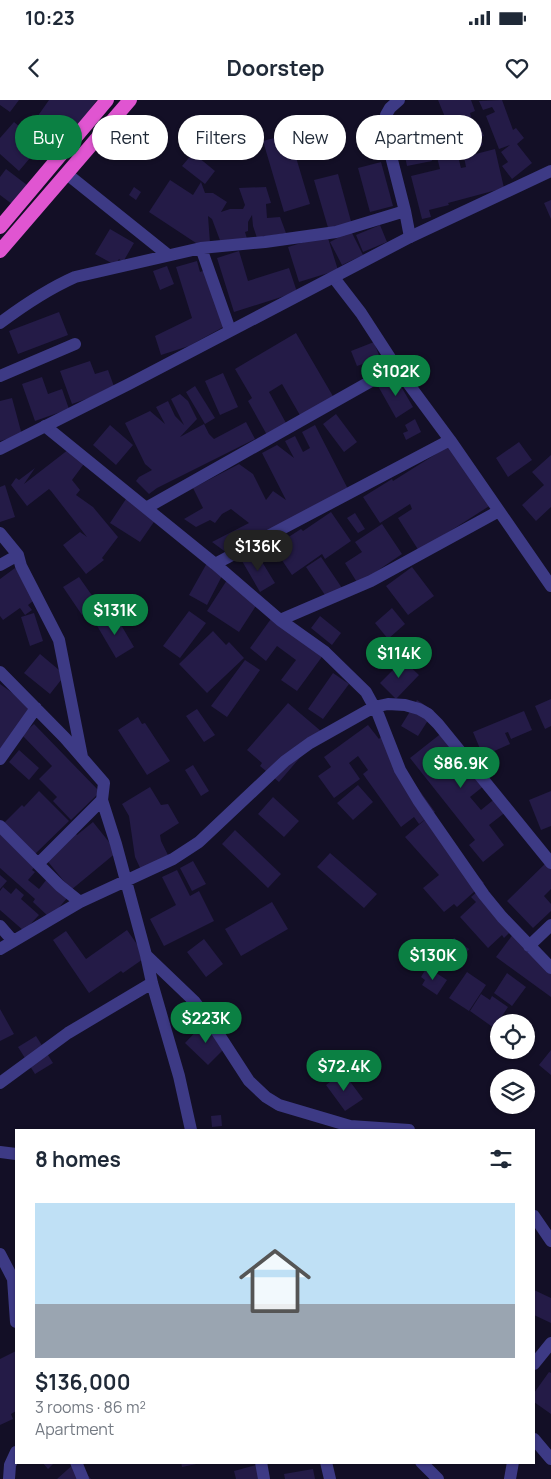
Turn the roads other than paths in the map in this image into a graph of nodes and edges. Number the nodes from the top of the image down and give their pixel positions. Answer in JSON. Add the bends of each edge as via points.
{"nodes":[{"id":1,"x":107,"y":100,"type":"edge"},
{"id":2,"x":130,"y":100,"type":"edge"},
{"id":3,"x":399,"y":100,"type":"edge"},
{"id":4,"x":551,"y":171,"type":"edge"},
{"id":5,"x":67,"y":174,"type":"junction"},
{"id":6,"x":405,"y":211,"type":"junction"},
{"id":7,"x":2,"y":222,"type":"edge"},
{"id":8,"x":410,"y":236,"type":"junction"},
{"id":9,"x":201,"y":248,"type":"junction"},
{"id":10,"x":0,"y":251,"type":"edge"},
{"id":11,"x":168,"y":255,"type":"junction"},
{"id":12,"x":334,"y":278,"type":"junction"},
{"id":13,"x":0,"y":323,"type":"edge"},
{"id":14,"x":230,"y":330,"type":"junction"},
{"id":15,"x":75,"y":344,"type":"dead end"},
{"id":16,"x":396,"y":367,"type":"junction"},
{"id":17,"x":0,"y":376,"type":"edge"},
{"id":18,"x":45,"y":426,"type":"junction"},
{"id":19,"x":450,"y":440,"type":"junction"},
{"id":20,"x":0,"y":449,"type":"edge"},
{"id":21,"x":146,"y":508,"type":"junction"},
{"id":22,"x":499,"y":511,"type":"junction"},
{"id":23,"x":0,"y":534,"type":"edge"},
{"id":24,"x":18,"y":555,"type":"junction"},
{"id":25,"x":215,"y":564,"type":"junction"},
{"id":26,"x":0,"y":565,"type":"edge"},
{"id":27,"x":551,"y":586,"type":"edge"},
{"id":28,"x":280,"y":620,"type":"junction"},
{"id":29,"x":0,"y":672,"type":"edge"},
{"id":30,"x":374,"y":707,"type":"junction"},
{"id":31,"x":36,"y":708,"type":"junction"},
{"id":32,"x":82,"y":757,"type":"junction"},
{"id":33,"x":0,"y":759,"type":"edge"},
{"id":34,"x":102,"y":800,"type":"junction"},
{"id":35,"x":0,"y":826,"type":"edge"},
{"id":36,"x":551,"y":863,"type":"edge"},
{"id":37,"x":38,"y":864,"type":"junction"},
{"id":38,"x":126,"y":880,"type":"junction"},
{"id":39,"x":80,"y":902,"type":"junction"},
{"id":40,"x":0,"y":926,"type":"edge"},
{"id":41,"x":551,"y":926,"type":"edge"},
{"id":42,"x":13,"y":941,"type":"junction"},
{"id":43,"x":529,"y":946,"type":"junction"},
{"id":44,"x":0,"y":949,"type":"edge"},
{"id":45,"x":146,"y":955,"type":"junction"},
{"id":46,"x":551,"y":968,"type":"edge"},
{"id":47,"x":152,"y":983,"type":"junction"},
{"id":48,"x":0,"y":1083,"type":"edge"},
{"id":49,"x":352,"y":1128,"type":"edge"},
{"id":50,"x":191,"y":1129,"type":"edge"},
{"id":51,"x":380,"y":1129,"type":"edge"},
{"id":52,"x":0,"y":1152,"type":"edge"},
{"id":53,"x":15,"y":1154,"type":"edge"},
{"id":54,"x":535,"y":1217,"type":"edge"},
{"id":55,"x":551,"y":1241,"type":"edge"},
{"id":56,"x":0,"y":1254,"type":"edge"},
{"id":57,"x":15,"y":1280,"type":"edge"},
{"id":58,"x":551,"y":1343,"type":"edge"},
{"id":59,"x":535,"y":1363,"type":"edge"},
{"id":60,"x":535,"y":1440,"type":"edge"},
{"id":61,"x":15,"y":1454,"type":"edge"},
{"id":62,"x":551,"y":1459,"type":"edge"},
{"id":63,"x":77,"y":1464,"type":"edge"},
{"id":64,"x":261,"y":1464,"type":"edge"},
{"id":65,"x":326,"y":1464,"type":"edge"},
{"id":66,"x":423,"y":1464,"type":"edge"},
{"id":67,"x":512,"y":1464,"type":"edge"},
{"id":68,"x":9,"y":1479,"type":"edge"},
{"id":69,"x":83,"y":1479,"type":"edge"},
{"id":70,"x":264,"y":1479,"type":"edge"},
{"id":71,"x":330,"y":1479,"type":"edge"},
{"id":72,"x":438,"y":1479,"type":"edge"},
{"id":73,"x":510,"y":1479,"type":"edge"}],
"edges":[{"from":1,"to":7,"type":"highway"},
{"from":2,"to":5,"type":"highway"},
{"from":3,"to":6,"type":"street","via":[[386,115],[390,156]]},
{"from":4,"to":8,"type":"street"},
{"from":5,"to":10,"type":"highway"},
{"from":5,"to":11,"type":"street"},
{"from":6,"to":8,"type":"street"},
{"from":6,"to":9,"type":"street","via":[[336,232]]},
{"from":8,"to":12,"type":"street"},
{"from":9,"to":11,"type":"street"},
{"from":9,"to":14,"type":"street"},
{"from":11,"to":13,"type":"street","via":[[60,284]]},
{"from":12,"to":14,"type":"street"},
{"from":12,"to":16,"type":"street"},
{"from":14,"to":18,"type":"street"},
{"from":15,"to":17,"type":"street"},
{"from":16,"to":19,"type":"street"},
{"from":16,"to":21,"type":"street"},
{"from":18,"to":20,"type":"street"},
{"from":18,"to":21,"type":"street"},
{"from":19,"to":22,"type":"street"},
{"from":19,"to":25,"type":"street"},
{"from":21,"to":25,"type":"street"},
{"from":22,"to":27,"type":"street"},
{"from":22,"to":28,"type":"street","via":[[371,580]]},
{"from":23,"to":24,"type":"street"},
{"from":24,"to":26,"type":"street"},
{"from":24,"to":32,"type":"street","via":[[60,640]]},
{"from":25,"to":28,"type":"street"},
{"from":28,"to":30,"type":"street","via":[[325,652],[366,692]]},
{"from":29,"to":31,"type":"street"},
{"from":30,"to":36,"type":"street","via":[[405,705],[428,714]]},
{"from":30,"to":38,"type":"street","via":[[285,761],[199,842],[173,859]]},
{"from":30,"to":43,"type":"street","via":[[400,770],[418,800],[484,895]]},
{"from":31,"to":32,"type":"street"},
{"from":31,"to":33,"type":"street"},
{"from":32,"to":34,"type":"street","via":[[104,783]]},
{"from":34,"to":37,"type":"street"},
{"from":34,"to":38,"type":"street"},
{"from":35,"to":37,"type":"street"},
{"from":37,"to":39,"type":"street"},
{"from":38,"to":39,"type":"street"},
{"from":38,"to":45,"type":"street"},
{"from":39,"to":42,"type":"street"},
{"from":40,"to":42,"type":"street"},
{"from":41,"to":43,"type":"street"},
{"from":42,"to":44,"type":"street"},
{"from":43,"to":46,"type":"street"},
{"from":45,"to":47,"type":"street"},
{"from":45,"to":49,"type":"street","via":[[194,1001],[249,1081],[266,1097],[279,1105]]},
{"from":47,"to":48,"type":"street","via":[[68,1033]]},
{"from":47,"to":50,"type":"street"},
{"from":49,"to":51,"type":"street"},
{"from":52,"to":53,"type":"street"},
{"from":54,"to":55,"type":"street"},
{"from":56,"to":57,"type":"street"},
{"from":58,"to":59,"type":"street"},
{"from":60,"to":62,"type":"street"},
{"from":61,"to":68,"type":"street"},
{"from":63,"to":69,"type":"street"},
{"from":64,"to":70,"type":"street"},
{"from":65,"to":71,"type":"street"},
{"from":66,"to":72,"type":"street"},
{"from":67,"to":73,"type":"street"}]}
